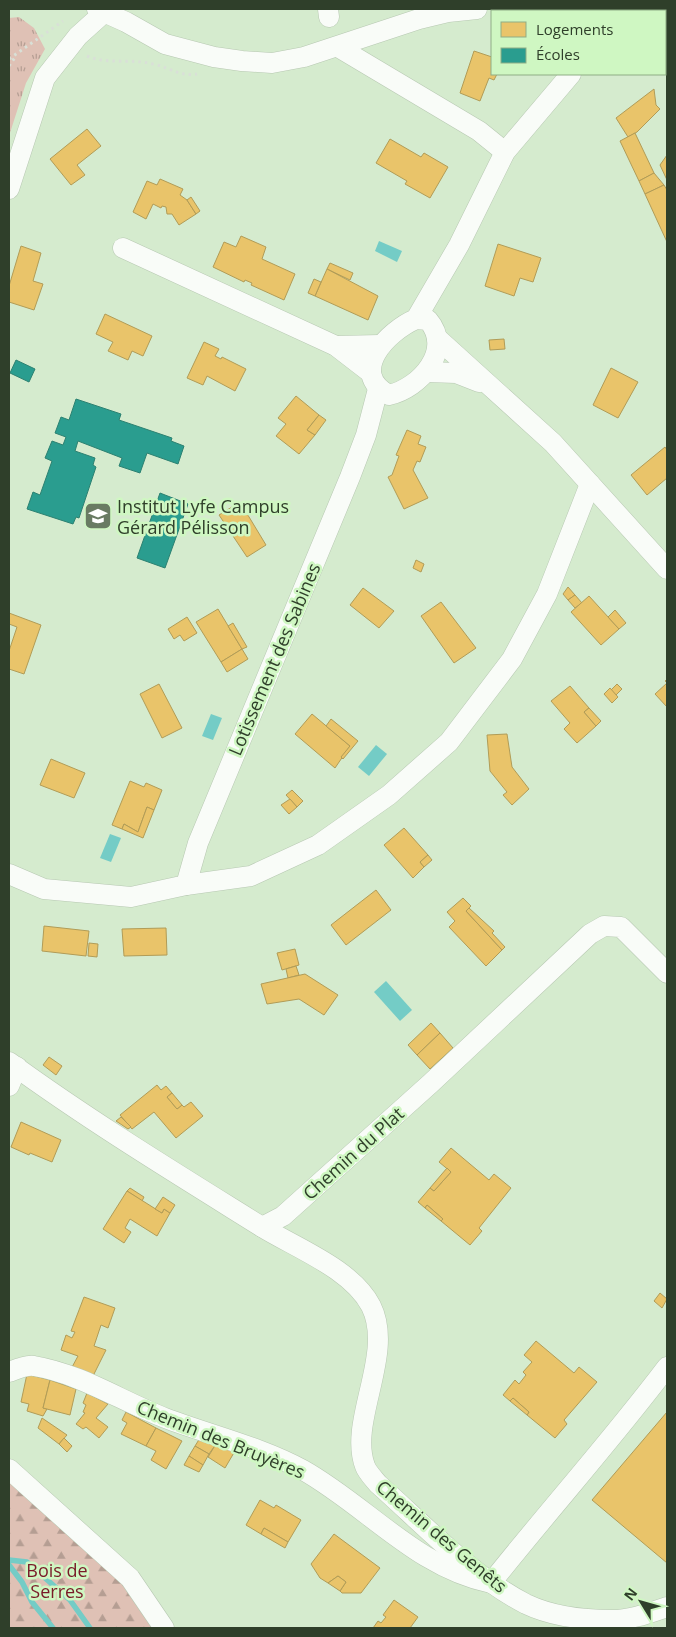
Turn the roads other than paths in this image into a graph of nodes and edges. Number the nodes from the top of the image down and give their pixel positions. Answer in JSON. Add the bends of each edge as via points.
{"nodes":[{"id":1,"x":477,"y":9,"type":"edge"},
{"id":2,"x":103,"y":10,"type":"edge"},
{"id":3,"x":338,"y":47,"type":"junction"},
{"id":4,"x":570,"y":75,"type":"edge"},
{"id":5,"x":506,"y":152,"type":"junction"},
{"id":6,"x":9,"y":188,"type":"edge"},
{"id":7,"x":123,"y":248,"type":"dead end"},
{"id":8,"x":451,"y":258,"type":"junction"},
{"id":9,"x":416,"y":319,"type":"junction"},
{"id":10,"x":436,"y":332,"type":"junction"},
{"id":11,"x":380,"y":345,"type":"junction"},
{"id":12,"x":336,"y":346,"type":"junction"},
{"id":13,"x":428,"y":372,"type":"junction"},
{"id":14,"x":379,"y":385,"type":"junction"},
{"id":15,"x":488,"y":386,"type":"junction"},
{"id":16,"x":590,"y":484,"type":"junction"},
{"id":17,"x":667,"y":569,"type":"edge"},
{"id":18,"x":9,"y":874,"type":"edge"},
{"id":19,"x":186,"y":885,"type":"junction"},
{"id":20,"x":667,"y":972,"type":"edge"},
{"id":21,"x":13,"y":1065,"type":"edge"},
{"id":22,"x":9,"y":1086,"type":"edge"},
{"id":23,"x":262,"y":1227,"type":"junction"},
{"id":24,"x":667,"y":1367,"type":"edge"},
{"id":25,"x":9,"y":1372,"type":"edge"},
{"id":26,"x":9,"y":1469,"type":"edge"},
{"id":27,"x":490,"y":1583,"type":"junction"},
{"id":28,"x":667,"y":1607,"type":"edge"},
{"id":29,"x":164,"y":1628,"type":"edge"}],
"edges":[{"from":1,"to":3,"type":"street","via":[[419,19]]},
{"from":2,"to":3,"type":"street","via":[[165,44],[219,58],[272,63]]},
{"from":2,"to":6,"type":"street","via":[[45,78]]},
{"from":3,"to":5,"type":"street","via":[[479,131]]},
{"from":4,"to":5,"type":"street","name":"Lotissement des Sabines"},
{"from":5,"to":8,"type":"street","name":"Lotissement des Sabines"},
{"from":7,"to":12,"type":"street"},
{"from":8,"to":9,"type":"street","name":"Lotissement des Sabines"},
{"from":8,"to":10,"type":"street","name":"Lotissement des Sabines","via":[[434,310]]},
{"from":9,"to":10,"type":"street","via":[[428,320]]},
{"from":9,"to":11,"type":"street","name":"Lotissement des Sabines","via":[[406,323]]},
{"from":10,"to":13,"type":"street","name":"Lotissement des Sabines","via":[[435,356]]},
{"from":10,"to":15,"type":"street"},
{"from":11,"to":12,"type":"street"},
{"from":11,"to":14,"type":"street","name":"Lotissement des Sabines","via":[[373,358]]},
{"from":12,"to":14,"type":"street"},
{"from":13,"to":14,"type":"street","via":[[403,392]]},
{"from":13,"to":15,"type":"street","via":[[456,373]]},
{"from":14,"to":19,"type":"street","name":"Lotissement des Sabines","via":[[366,435],[198,843]]},
{"from":15,"to":16,"type":"street","via":[[553,443]]},
{"from":16,"to":17,"type":"street"},
{"from":16,"to":19,"type":"street","via":[[547,594],[512,659],[449,742],[389,795],[318,845],[251,876]]},
{"from":18,"to":19,"type":"street","via":[[44,889],[131,897]]},
{"from":20,"to":23,"type":"street","name":"Chemin du Plat","via":[[621,927],[604,926],[590,934],[431,1084],[283,1216]]},
{"from":21,"to":22,"type":"street"},
{"from":21,"to":23,"type":"street"},
{"from":23,"to":27,"type":"street","name":"Chemin des Genêts","via":[[329,1265],[364,1294],[376,1319],[377,1348],[361,1440],[365,1467],[378,1484]]},
{"from":24,"to":27,"type":"street","via":[[590,1465]]},
{"from":25,"to":27,"type":"street","name":"Chemin des Bruyères","via":[[33,1366],[70,1376],[163,1417],[302,1469],[440,1565],[470,1579]]},
{"from":26,"to":29,"type":"street","via":[[130,1578]]},
{"from":27,"to":28,"type":"street","name":"Chemin des Genêts","via":[[527,1604],[574,1617],[612,1620]]}]}
